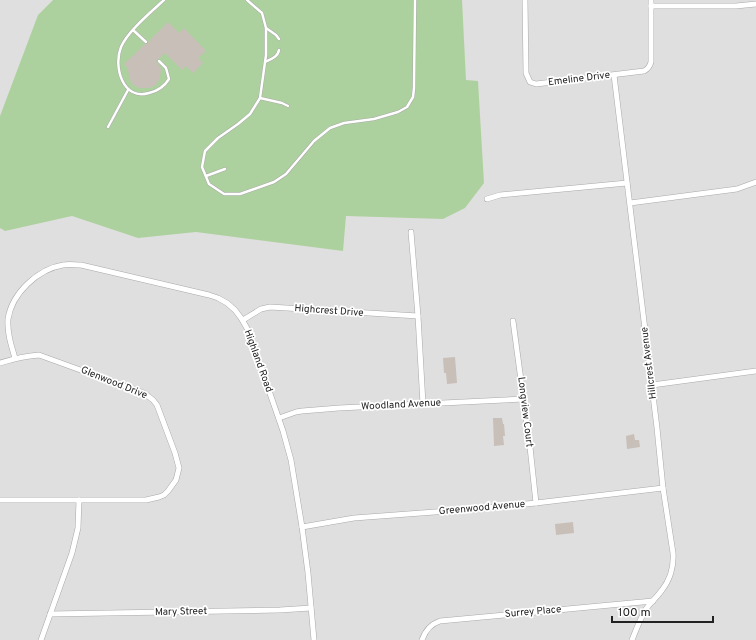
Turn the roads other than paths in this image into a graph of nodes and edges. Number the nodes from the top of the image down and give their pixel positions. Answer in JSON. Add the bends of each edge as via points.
{"nodes":[{"id":1,"x":164,"y":0,"type":"edge"},
{"id":2,"x":247,"y":0,"type":"edge"},
{"id":3,"x":415,"y":0,"type":"edge"},
{"id":4,"x":525,"y":0,"type":"edge"},
{"id":5,"x":651,"y":0,"type":"edge"},
{"id":6,"x":756,"y":4,"type":"edge"},
{"id":7,"x":651,"y":6,"type":"junction"},
{"id":8,"x":266,"y":28,"type":"junction"},
{"id":9,"x":133,"y":30,"type":"junction"},
{"id":10,"x":279,"y":39,"type":"dead end"},
{"id":11,"x":146,"y":42,"type":"dead end"},
{"id":12,"x":280,"y":50,"type":"dead end"},
{"id":13,"x":159,"y":61,"type":"dead end"},
{"id":14,"x":265,"y":62,"type":"junction"},
{"id":15,"x":614,"y":75,"type":"junction"},
{"id":16,"x":128,"y":90,"type":"junction"},
{"id":17,"x":260,"y":98,"type":"junction"},
{"id":18,"x":288,"y":106,"type":"dead end"},
{"id":19,"x":108,"y":127,"type":"dead end"},
{"id":20,"x":225,"y":169,"type":"dead end"},
{"id":21,"x":206,"y":176,"type":"junction"},
{"id":22,"x":627,"y":182,"type":"junction"},
{"id":23,"x":756,"y":182,"type":"edge"},
{"id":24,"x":487,"y":199,"type":"dead end"},
{"id":25,"x":630,"y":203,"type":"junction"},
{"id":26,"x":411,"y":232,"type":"dead end"},
{"id":27,"x":418,"y":316,"type":"junction"},
{"id":28,"x":243,"y":320,"type":"junction"},
{"id":29,"x":513,"y":321,"type":"dead end"},
{"id":30,"x":15,"y":358,"type":"junction"},
{"id":31,"x":0,"y":363,"type":"edge"},
{"id":32,"x":756,"y":371,"type":"edge"},
{"id":33,"x":652,"y":385,"type":"junction"},
{"id":34,"x":524,"y":399,"type":"junction"},
{"id":35,"x":423,"y":404,"type":"junction"},
{"id":36,"x":279,"y":418,"type":"junction"},
{"id":37,"x":663,"y":488,"type":"junction"},
{"id":38,"x":0,"y":500,"type":"edge"},
{"id":39,"x":79,"y":500,"type":"junction"},
{"id":40,"x":536,"y":503,"type":"junction"},
{"id":41,"x":302,"y":527,"type":"junction"},
{"id":42,"x":652,"y":600,"type":"junction"},
{"id":43,"x":311,"y":608,"type":"junction"},
{"id":44,"x":50,"y":614,"type":"junction"},
{"id":45,"x":41,"y":640,"type":"edge"},
{"id":46,"x":314,"y":640,"type":"edge"},
{"id":47,"x":422,"y":640,"type":"edge"},
{"id":48,"x":632,"y":640,"type":"edge"}],
"edges":[{"from":1,"to":9,"type":"lane"},
{"from":2,"to":8,"type":"lane","via":[[262,13]]},
{"from":3,"to":21,"type":"lane","via":[[414,88],[413,97],[407,107],[374,119],[344,123],[330,128],[314,141],[286,174],[274,182],[240,194],[224,194],[209,184]]},
{"from":4,"to":15,"type":"street","name":"Emeline Drive","via":[[526,73],[530,82],[539,84]]},
{"from":5,"to":7,"type":"street","name":"Emeline Drive"},
{"from":6,"to":7,"type":"street"},
{"from":7,"to":15,"type":"street","name":"Emeline Drive","via":[[650,66],[644,71]]},
{"from":8,"to":10,"type":"lane"},
{"from":8,"to":14,"type":"lane"},
{"from":9,"to":11,"type":"lane"},
{"from":9,"to":16,"type":"lane","via":[[127,36],[118,56],[122,82]]},
{"from":12,"to":14,"type":"lane","via":[[275,57]]},
{"from":13,"to":16,"type":"lane","via":[[166,68],[169,80],[165,85],[144,95]]},
{"from":14,"to":17,"type":"lane"},
{"from":15,"to":22,"type":"street","name":"Hillcrest Avenue"},
{"from":16,"to":19,"type":"lane"},
{"from":17,"to":18,"type":"lane"},
{"from":17,"to":21,"type":"lane","via":[[250,114],[205,151],[202,167]]},
{"from":20,"to":21,"type":"lane"},
{"from":22,"to":24,"type":"street","via":[[500,195]]},
{"from":22,"to":25,"type":"street","name":"Hillcrest Avenue"},
{"from":23,"to":25,"type":"street","via":[[731,190]]},
{"from":25,"to":33,"type":"street","name":"Hillcrest Avenue"},
{"from":26,"to":27,"type":"street"},
{"from":27,"to":28,"type":"street","name":"Highcrest Drive","via":[[270,308],[261,309]]},
{"from":27,"to":35,"type":"street"},
{"from":28,"to":30,"type":"street","name":"Highland Road","via":[[227,303],[209,295],[81,265],[62,266],[52,268],[33,279],[14,302],[8,318],[8,327]]},
{"from":28,"to":36,"type":"street","name":"Highland Road"},
{"from":29,"to":34,"type":"street","name":"Longview Court"},
{"from":30,"to":31,"type":"street","name":"Glenwood Drive"},
{"from":30,"to":39,"type":"street","name":"Glenwood Drive","via":[[39,355],[144,393],[157,405],[179,468],[176,480],[168,491],[159,497],[146,500]]},
{"from":32,"to":33,"type":"street"},
{"from":33,"to":37,"type":"street","name":"Hillcrest Avenue"},
{"from":34,"to":35,"type":"street","name":"Woodland Avenue"},
{"from":34,"to":40,"type":"street","name":"Longview Court"},
{"from":35,"to":36,"type":"street","name":"Woodland Avenue","via":[[302,411]]},
{"from":36,"to":41,"type":"street","name":"Highland Road","via":[[291,460]]},
{"from":37,"to":40,"type":"street","name":"Greenwood Avenue"},
{"from":37,"to":42,"type":"street","name":"Hillcrest Avenue","via":[[674,560],[668,582]]},
{"from":38,"to":39,"type":"street","name":"Glenwood Drive"},
{"from":39,"to":44,"type":"street","via":[[76,540]]},
{"from":40,"to":41,"type":"street","name":"Greenwood Avenue","via":[[354,518]]},
{"from":41,"to":43,"type":"street","name":"Highland Road"},
{"from":42,"to":47,"type":"street","name":"Surrey Place","via":[[440,621],[431,625]]},
{"from":42,"to":48,"type":"street","name":"Hillcrest Avenue"},
{"from":43,"to":44,"type":"street","name":"Mary Street"},
{"from":43,"to":46,"type":"street","name":"Highland Road"},
{"from":44,"to":45,"type":"street"}]}
